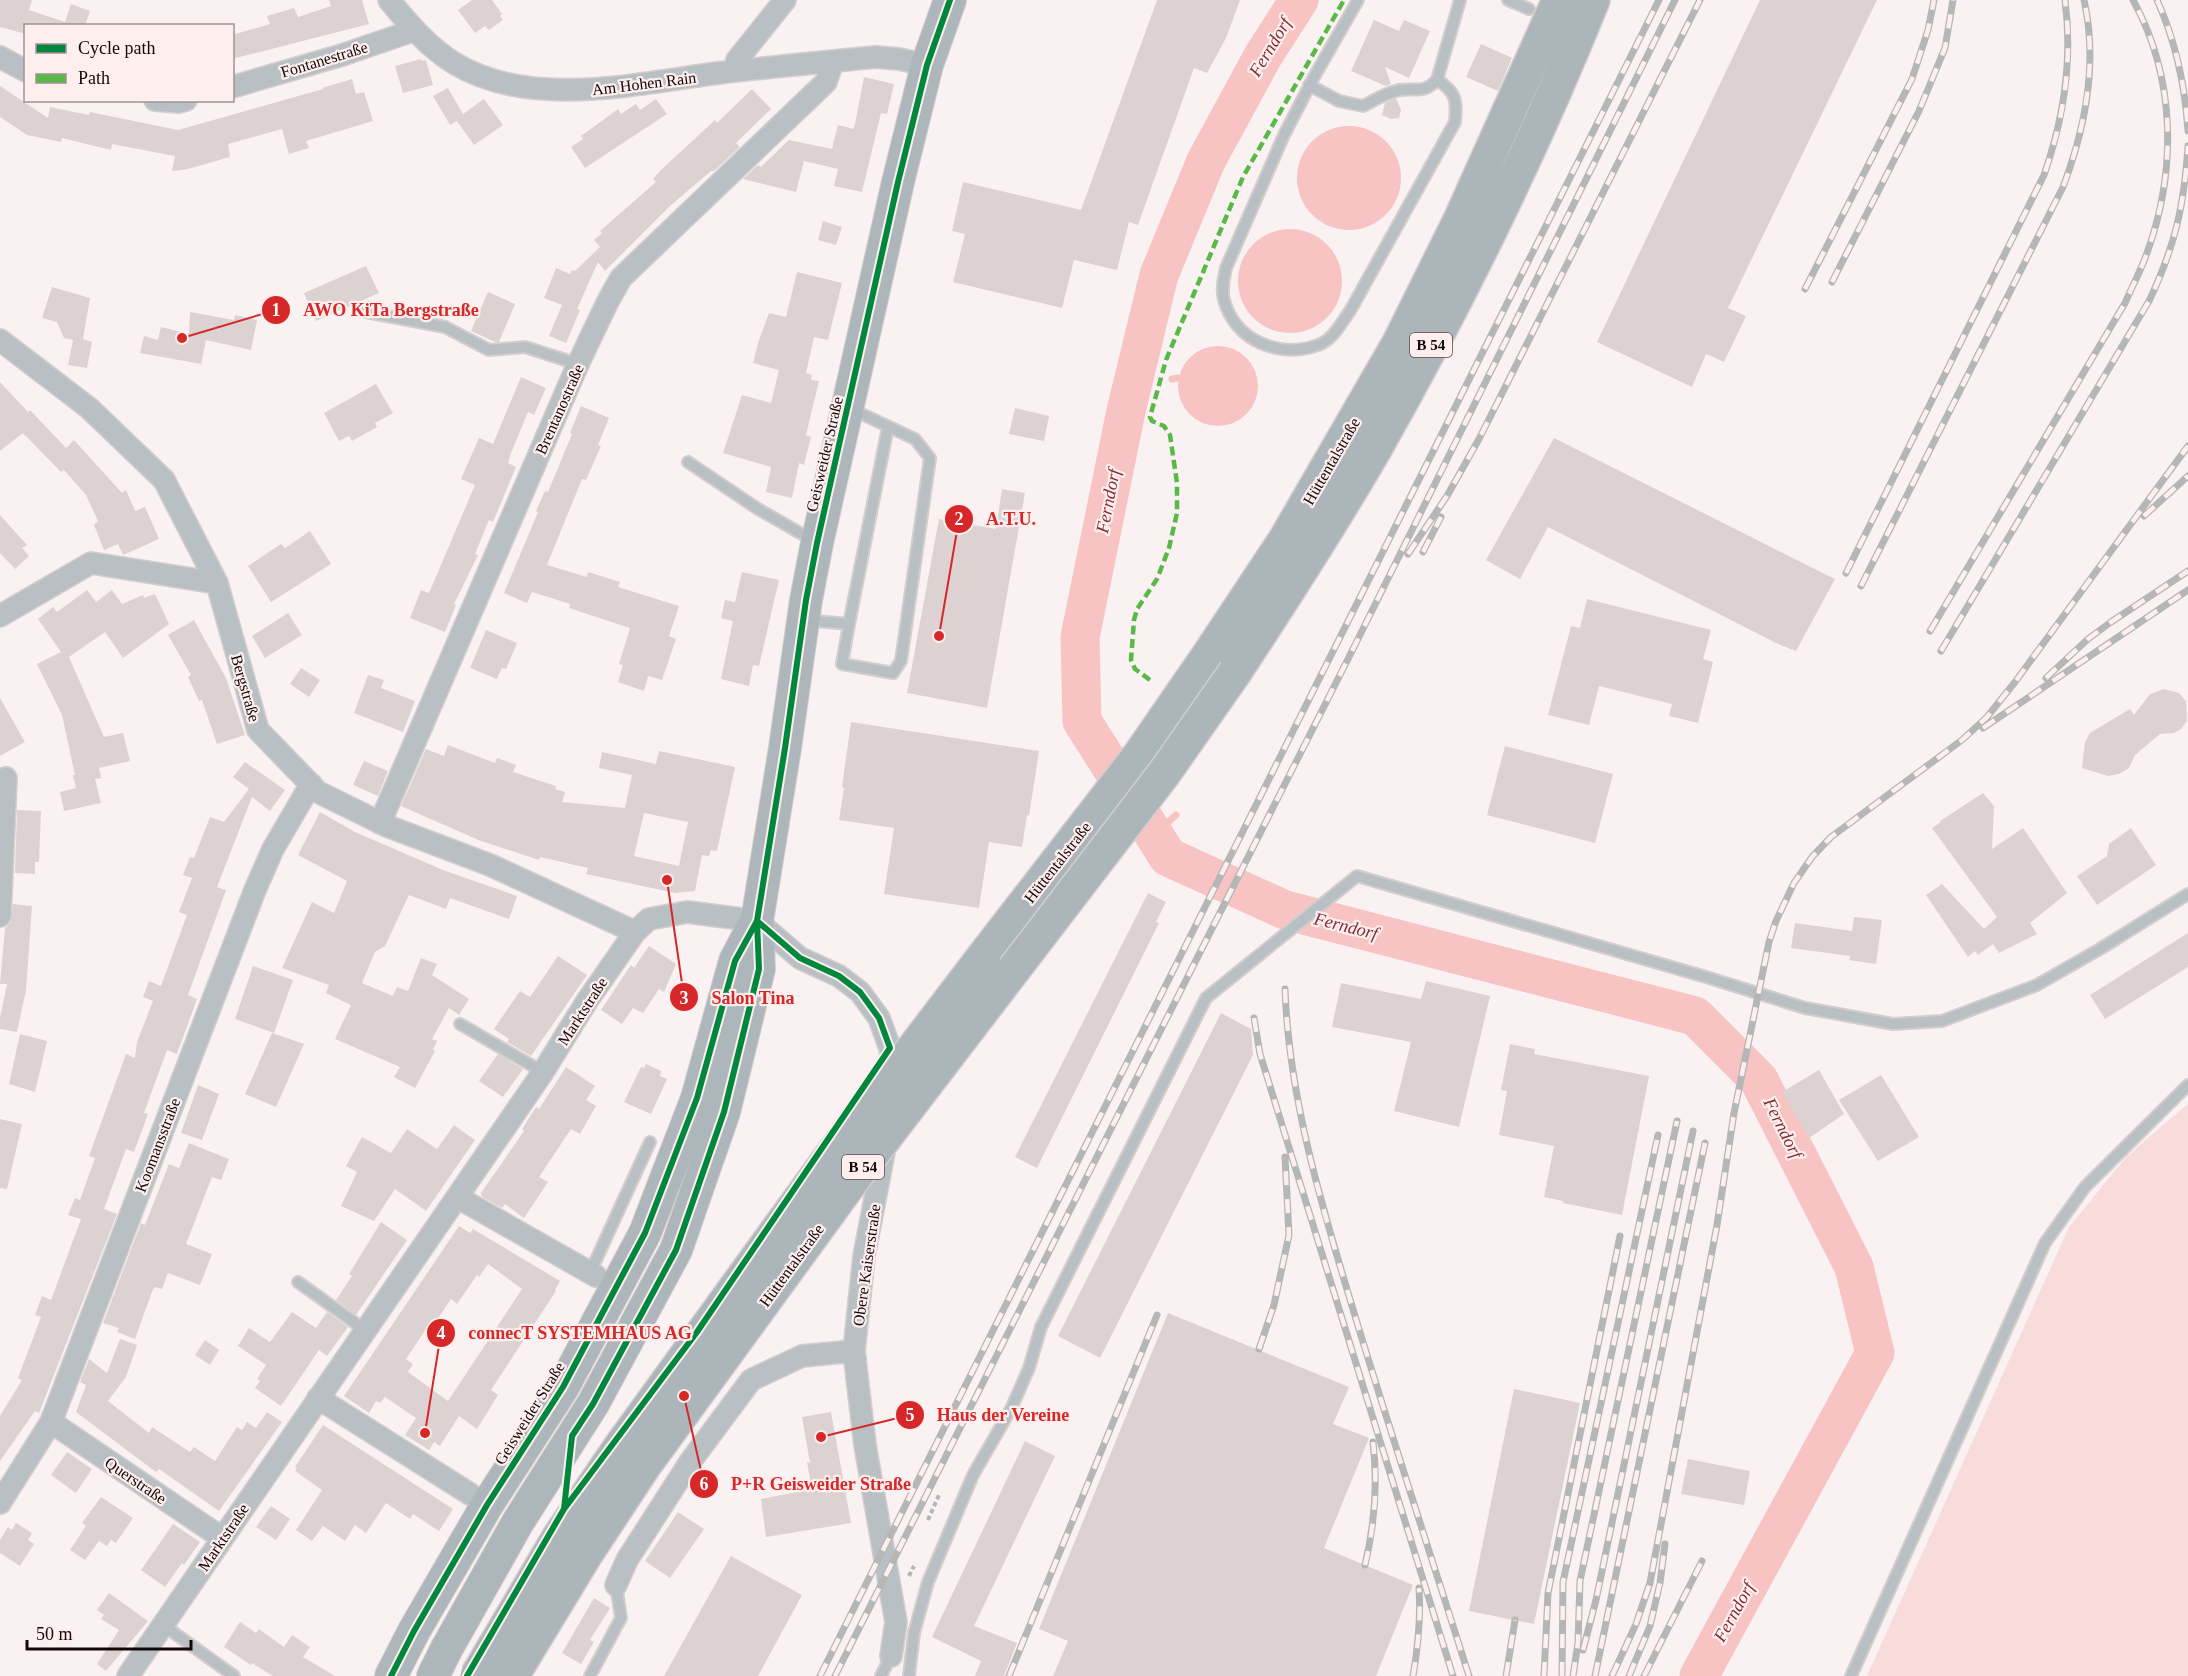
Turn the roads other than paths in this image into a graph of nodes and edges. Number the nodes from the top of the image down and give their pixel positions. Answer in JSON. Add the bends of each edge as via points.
{"nodes":[{"id":1,"x":389,"y":0,"type":"edge"},
{"id":2,"x":785,"y":0,"type":"edge"},
{"id":3,"x":950,"y":0,"type":"edge"},
{"id":4,"x":1358,"y":0,"type":"edge"},
{"id":5,"x":1460,"y":0,"type":"edge"},
{"id":6,"x":1508,"y":0,"type":"edge"},
{"id":7,"x":1593,"y":0,"type":"edge"},
{"id":8,"x":1544,"y":5,"type":"edge"},
{"id":9,"x":415,"y":30,"type":"junction"},
{"id":10,"x":0,"y":57,"type":"edge"},
{"id":11,"x":833,"y":61,"type":"junction"},
{"id":12,"x":927,"y":65,"type":"junction"},
{"id":13,"x":24,"y":70,"type":"edge"},
{"id":14,"x":735,"y":71,"type":"junction"},
{"id":15,"x":1437,"y":81,"type":"junction"},
{"id":16,"x":1309,"y":85,"type":"junction"},
{"id":17,"x":234,"y":86,"type":"edge"},
{"id":18,"x":366,"y":312,"type":"dead end"},
{"id":19,"x":0,"y":340,"type":"edge"},
{"id":20,"x":578,"y":364,"type":"junction"},
{"id":21,"x":848,"y":408,"type":"junction"},
{"id":22,"x":888,"y":427,"type":"junction"},
{"id":23,"x":688,"y":462,"type":"dead end"},
{"id":24,"x":817,"y":543,"type":"junction"},
{"id":25,"x":217,"y":583,"type":"junction"},
{"id":26,"x":0,"y":616,"type":"edge"},
{"id":27,"x":803,"y":620,"type":"junction"},
{"id":28,"x":849,"y":624,"type":"junction"},
{"id":29,"x":1222,"y":664,"type":"junction"},
{"id":30,"x":6,"y":778,"type":"dead end"},
{"id":31,"x":311,"y":784,"type":"junction"},
{"id":32,"x":380,"y":823,"type":"junction"},
{"id":33,"x":2188,"y":894,"type":"edge"},
{"id":34,"x":0,"y":916,"type":"edge"},
{"id":35,"x":757,"y":921,"type":"junction"},
{"id":36,"x":635,"y":932,"type":"junction"},
{"id":37,"x":460,"y":1024,"type":"dead end"},
{"id":38,"x":543,"y":1072,"type":"junction"},
{"id":39,"x":2188,"y":1085,"type":"edge"},
{"id":40,"x":650,"y":1142,"type":"dead end"},
{"id":41,"x":457,"y":1197,"type":"junction"},
{"id":42,"x":593,"y":1274,"type":"joint"},
{"id":43,"x":298,"y":1282,"type":"dead end"},
{"id":44,"x":364,"y":1330,"type":"junction"},
{"id":45,"x":854,"y":1351,"type":"junction"},
{"id":46,"x":318,"y":1398,"type":"junction"},
{"id":47,"x":51,"y":1422,"type":"junction"},
{"id":48,"x":470,"y":1494,"type":"dead end"},
{"id":49,"x":0,"y":1503,"type":"edge"},
{"id":50,"x":222,"y":1538,"type":"junction"},
{"id":51,"x":616,"y":1585,"type":"joint"},
{"id":52,"x":163,"y":1625,"type":"junction"},
{"id":53,"x":891,"y":1666,"type":"edge"},
{"id":54,"x":128,"y":1676,"type":"edge"},
{"id":55,"x":234,"y":1676,"type":"edge"},
{"id":56,"x":391,"y":1676,"type":"edge"},
{"id":57,"x":434,"y":1676,"type":"edge"},
{"id":58,"x":477,"y":1676,"type":"edge"},
{"id":59,"x":512,"y":1676,"type":"edge"},
{"id":60,"x":590,"y":1676,"type":"edge"},
{"id":61,"x":881,"y":1676,"type":"edge"},
{"id":62,"x":909,"y":1676,"type":"edge"},
{"id":63,"x":1851,"y":1676,"type":"edge"}],
"edges":[{"from":1,"to":9,"type":"street","name":"Am Hohen Rain"},
{"from":2,"to":14,"type":"street","via":[[737,60]]},
{"from":3,"to":12,"type":"main road","name":"Geisweider Straße"},
{"from":4,"to":16,"type":"lane"},
{"from":5,"to":15,"type":"lane"},
{"from":6,"to":8,"type":"lane"},
{"from":7,"to":29,"type":"highway","name":"Hüttentalstraße","number":"B 54","via":[[1490,231],[1374,450],[1306,562]]},
{"from":8,"to":29,"type":"highway","name":"Hüttentalstraße","number":"B 54","via":[[1466,207],[1399,343],[1285,540]]},
{"from":9,"to":14,"type":"street","name":"Am Hohen Rain","via":[[439,52],[469,71],[541,89],[581,90]]},
{"from":9,"to":17,"type":"street","name":"Fontanestraße"},
{"from":10,"to":13,"type":"street"},
{"from":11,"to":12,"type":"street","name":"Am Hohen Rain","via":[[876,57]]},
{"from":11,"to":14,"type":"street","name":"Am Hohen Rain"},
{"from":11,"to":20,"type":"street","name":"Brentanostraße","via":[[826,82],[621,278]]},
{"from":12,"to":21,"type":"main road","name":"Geisweider Straße"},
{"from":15,"to":16,"type":"lane","via":[[1421,91],[1399,90],[1363,106],[1339,101]]},
{"from":15,"to":16,"type":"lane","via":[[1446,85],[1457,102],[1455,122],[1350,311],[1333,335],[1319,345],[1279,349],[1257,343],[1243,332],[1224,300],[1223,285],[1226,268]]},
{"from":18,"to":20,"type":"lane","via":[[445,327],[489,350],[525,347]]},
{"from":19,"to":25,"type":"street","name":"Bergstraße","via":[[89,408],[164,480]]},
{"from":20,"to":32,"type":"street","name":"Brentanostraße"},
{"from":21,"to":22,"type":"lane"},
{"from":21,"to":24,"type":"main road","name":"Geisweider Straße"},
{"from":22,"to":28,"type":"lane"},
{"from":22,"to":28,"type":"lane","via":[[915,439],[930,458],[901,661],[893,673],[842,664]]},
{"from":23,"to":24,"type":"lane"},
{"from":24,"to":27,"type":"main road","name":"Geisweider Straße"},
{"from":25,"to":26,"type":"street","via":[[91,563]]},
{"from":25,"to":31,"type":"street","name":"Bergstraße","via":[[258,730]]},
{"from":27,"to":28,"type":"lane"},
{"from":27,"to":35,"type":"main road","name":"Geisweider Straße"},
{"from":29,"to":58,"type":"highway","name":"Hüttentalstraße","number":"B 54","bridge":true,"via":[[1140,753],[826,1163],[618,1450],[559,1538]]},
{"from":29,"to":59,"type":"highway","name":"Hüttentalstraße","number":"B 54","bridge":true,"via":[[1165,772],[854,1178],[651,1456]]},
{"from":30,"to":34,"type":"street"},
{"from":31,"to":32,"type":"street","name":"Bergstraße","via":[[318,792]]},
{"from":31,"to":47,"type":"street","name":"Koomansstraße","via":[[273,849],[255,890]]},
{"from":32,"to":36,"type":"street","name":"Bergstraße","via":[[490,865]]},
{"from":33,"to":62,"type":"lane","via":[[2037,985],[1942,1021],[1893,1024],[1804,1008],[1357,876],[1206,998],[1041,1327],[1011,1409],[973,1475],[928,1582],[914,1633]]},
{"from":35,"to":36,"type":"street","name":"Marktstraße","via":[[687,912],[649,919]]},
{"from":35,"to":45,"type":"street","name":"Obere Kaiserstraße","via":[[800,958],[840,976],[860,992],[879,1018],[890,1048],[894,1086],[864,1256]]},
{"from":35,"to":56,"type":"main road","name":"Geisweider Straße","via":[[735,961],[697,1098],[645,1233],[563,1387],[487,1505]]},
{"from":35,"to":57,"type":"main road","name":"Geisweider Straße","via":[[759,969],[724,1112],[676,1250],[593,1404],[518,1522]]},
{"from":36,"to":38,"type":"street","name":"Marktstraße"},
{"from":37,"to":38,"type":"lane"},
{"from":38,"to":41,"type":"street","name":"Marktstraße"},
{"from":39,"to":63,"type":"lane","via":[[2085,1187],[2045,1243]]},
{"from":40,"to":42,"type":"lane"},
{"from":41,"to":42,"type":"street"},
{"from":41,"to":44,"type":"street","name":"Marktstraße"},
{"from":43,"to":44,"type":"lane"},
{"from":44,"to":46,"type":"street","name":"Marktstraße"},
{"from":45,"to":51,"type":"street","via":[[802,1356],[751,1380],[684,1472],[627,1560]]},
{"from":45,"to":53,"type":"street","name":"Obere Kaiserstraße","via":[[865,1445],[896,1622]]},
{"from":46,"to":48,"type":"street"},
{"from":46,"to":50,"type":"street","name":"Marktstraße"},
{"from":47,"to":49,"type":"street","name":"Koomansstraße"},
{"from":47,"to":50,"type":"street","name":"Querstraße"},
{"from":50,"to":52,"type":"street","name":"Marktstraße"},
{"from":51,"to":60,"type":"lane","via":[[621,1618]]},
{"from":52,"to":54,"type":"street","name":"Marktstraße"},
{"from":52,"to":55,"type":"lane"},
{"from":53,"to":61,"type":"lane"}]}
